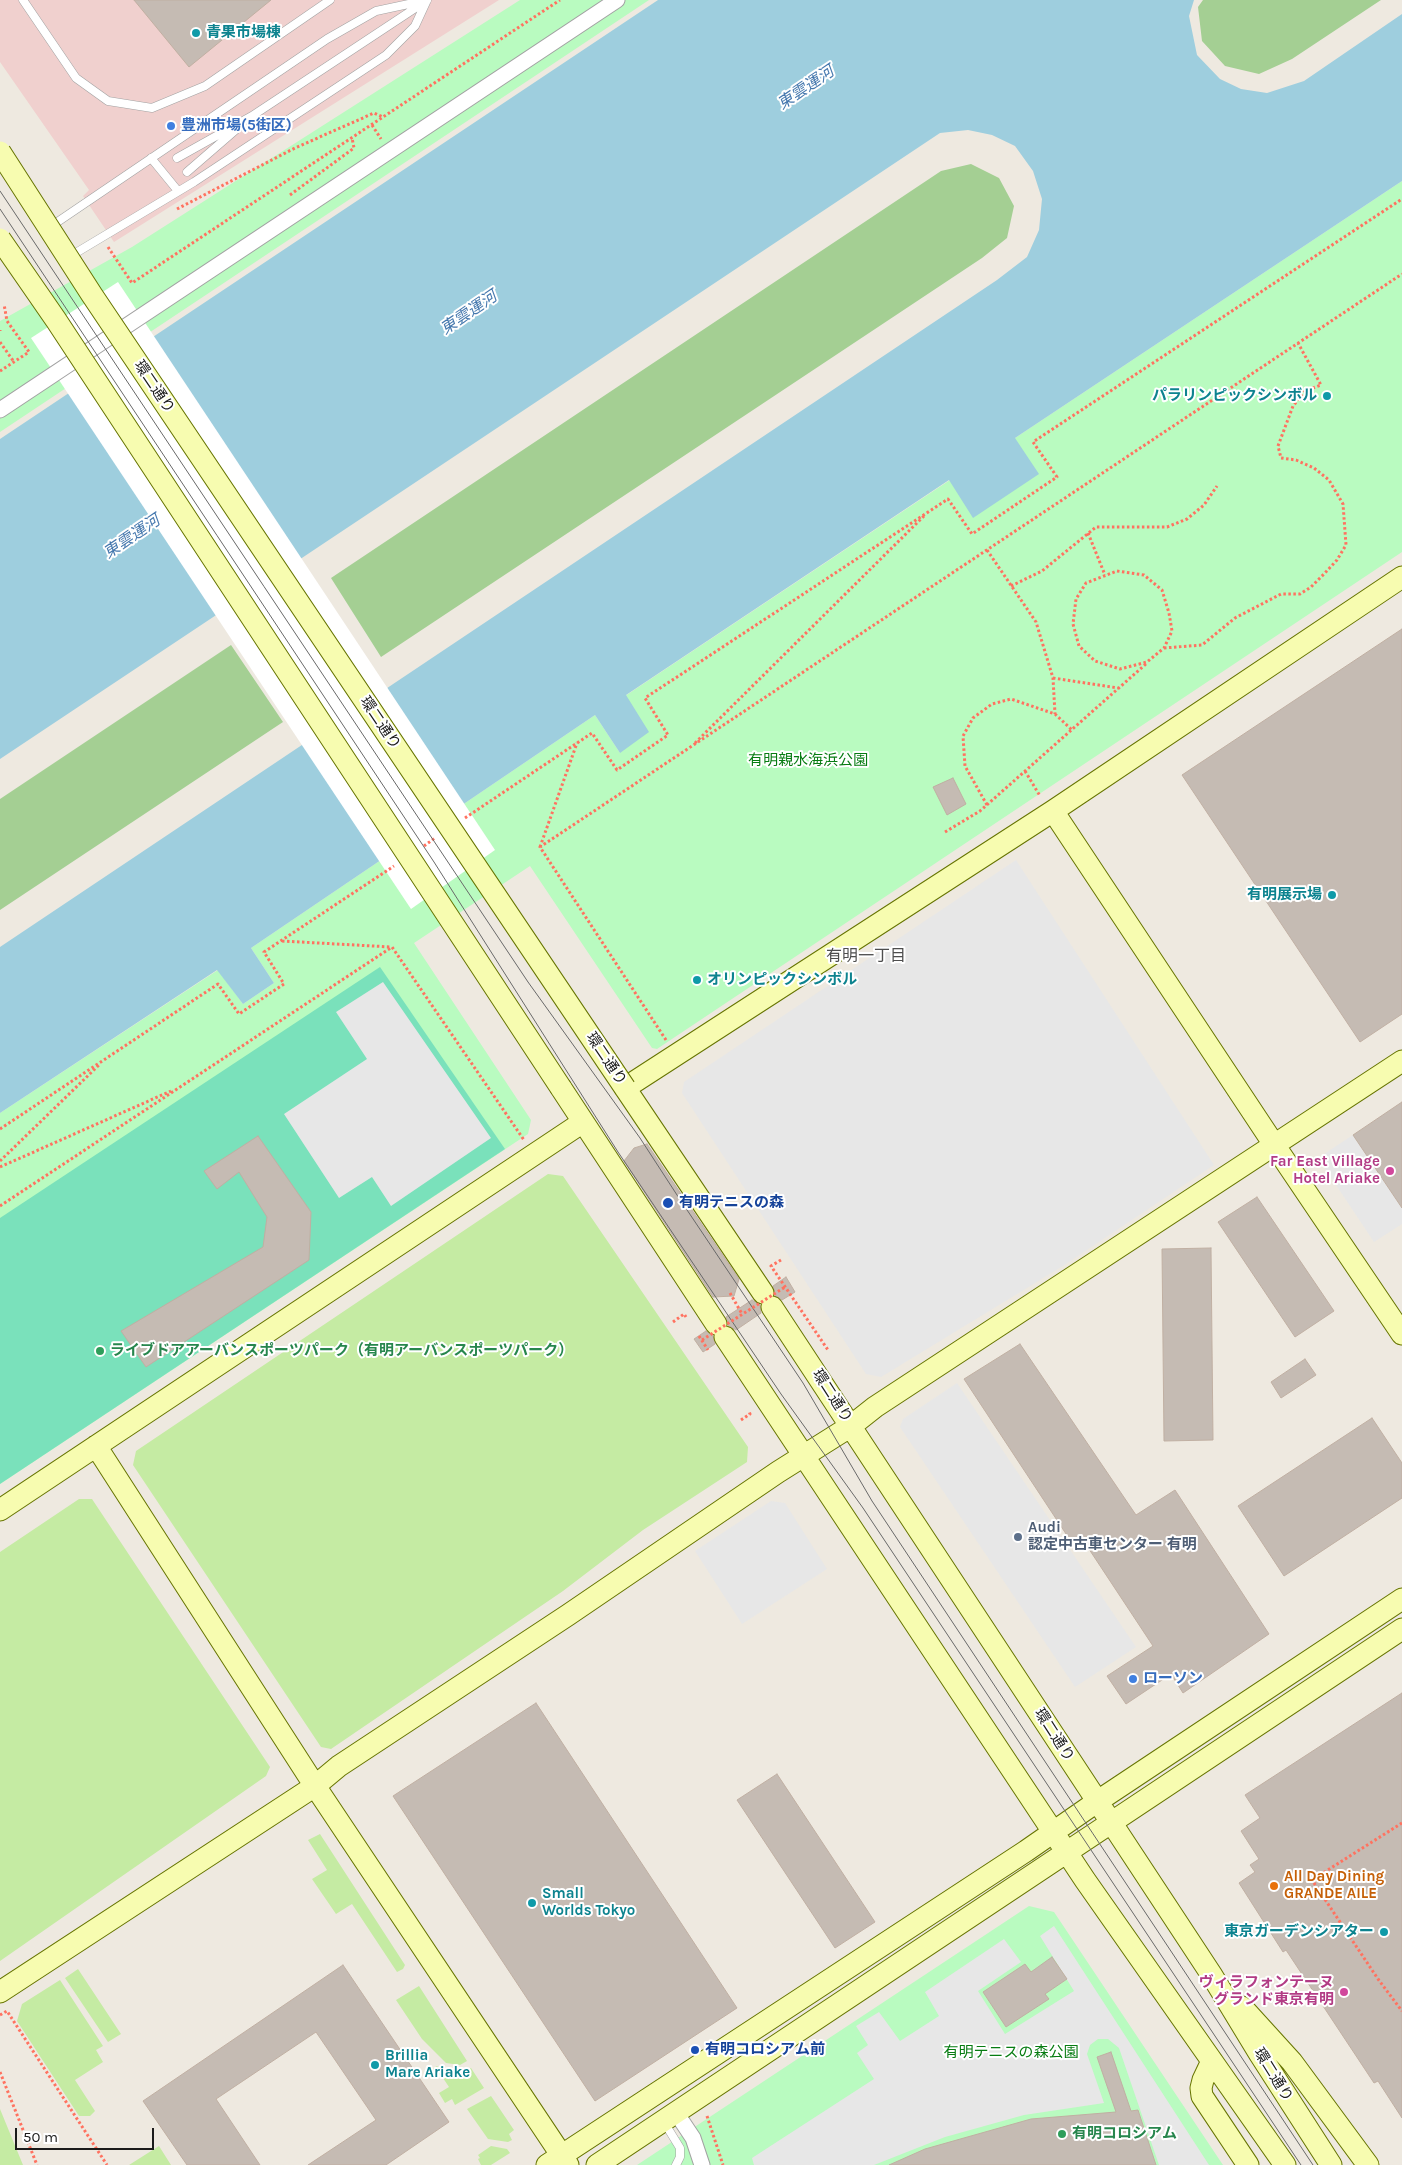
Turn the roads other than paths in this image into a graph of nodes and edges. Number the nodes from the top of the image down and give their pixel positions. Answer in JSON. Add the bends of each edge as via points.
{"nodes":[{"id":1,"x":23,"y":0,"type":"edge"},
{"id":2,"x":330,"y":0,"type":"edge"},
{"id":3,"x":427,"y":0,"type":"edge"},
{"id":4,"x":617,"y":0,"type":"edge"},
{"id":5,"x":252,"y":116,"type":"junction"},
{"id":6,"x":0,"y":152,"type":"edge"},
{"id":7,"x":151,"y":158,"type":"junction"},
{"id":8,"x":177,"y":158,"type":"dead end"},
{"id":9,"x":186,"y":172,"type":"dead end"},
{"id":10,"x":178,"y":191,"type":"junction"},
{"id":11,"x":49,"y":227,"type":"junction"},
{"id":12,"x":0,"y":239,"type":"edge"},
{"id":13,"x":68,"y":257,"type":"junction"},
{"id":14,"x":0,"y":410,"type":"edge"},
{"id":15,"x":1402,"y":577,"type":"edge"},
{"id":16,"x":1047,"y":804,"type":"junction"},
{"id":17,"x":1402,"y":1061,"type":"edge"},
{"id":18,"x":625,"y":1088,"type":"junction"},
{"id":19,"x":583,"y":1122,"type":"junction"},
{"id":20,"x":1275,"y":1146,"type":"junction"},
{"id":21,"x":1402,"y":1334,"type":"edge"},
{"id":22,"x":851,"y":1426,"type":"junction"},
{"id":23,"x":96,"y":1446,"type":"junction"},
{"id":24,"x":804,"y":1456,"type":"junction"},
{"id":25,"x":0,"y":1510,"type":"edge"},
{"id":26,"x":1402,"y":1599,"type":"edge"},
{"id":27,"x":1402,"y":1628,"type":"edge"},
{"id":28,"x":315,"y":1786,"type":"junction"},
{"id":29,"x":1098,"y":1801,"type":"junction"},
{"id":30,"x":1111,"y":1821,"type":"junction"},
{"id":31,"x":1053,"y":1832,"type":"junction"},
{"id":32,"x":1066,"y":1852,"type":"junction"},
{"id":33,"x":1211,"y":1974,"type":"junction"},
{"id":34,"x":0,"y":1992,"type":"edge"},
{"id":35,"x":1212,"y":2062,"type":"junction"},
{"id":36,"x":672,"y":2120,"type":"junction"},
{"id":37,"x":559,"y":2162,"type":"edge"},
{"id":38,"x":597,"y":2165,"type":"edge"},
{"id":39,"x":676,"y":2165,"type":"edge"},
{"id":40,"x":702,"y":2165,"type":"edge"},
{"id":41,"x":1248,"y":2165,"type":"edge"},
{"id":42,"x":1285,"y":2165,"type":"edge"},
{"id":43,"x":1332,"y":2165,"type":"edge"},
{"id":44,"x":1368,"y":2165,"type":"edge"}],
"edges":[{"from":1,"to":2,"type":"lane","via":[[76,78],[108,101],[152,108],[205,86]]},
{"from":3,"to":5,"type":"lane"},
{"from":3,"to":7,"type":"lane","via":[[376,11],[327,39]]},
{"from":3,"to":10,"type":"lane","via":[[415,26],[386,55]]},
{"from":4,"to":14,"type":"street"},
{"from":5,"to":8,"type":"lane"},
{"from":5,"to":9,"type":"lane"},
{"from":6,"to":11,"type":"street","name":"環二通り","bridge":true},
{"from":7,"to":10,"type":"lane"},
{"from":7,"to":11,"type":"lane"},
{"from":10,"to":13,"type":"lane"},
{"from":11,"to":13,"type":"street","name":"環二通り","bridge":true},
{"from":12,"to":19,"type":"street","bridge":true},
{"from":13,"to":18,"type":"street","name":"環二通り","bridge":true},
{"from":15,"to":16,"type":"street"},
{"from":16,"to":18,"type":"street"},
{"from":16,"to":20,"type":"street"},
{"from":17,"to":20,"type":"street"},
{"from":18,"to":22,"type":"street","name":"環二通り"},
{"from":19,"to":23,"type":"street"},
{"from":19,"to":24,"type":"street"},
{"from":20,"to":21,"type":"street"},
{"from":20,"to":22,"type":"street"},
{"from":22,"to":24,"type":"street"},
{"from":22,"to":29,"type":"street","name":"環二通り"},
{"from":23,"to":25,"type":"street"},
{"from":23,"to":28,"type":"street"},
{"from":24,"to":28,"type":"street","via":[[339,1766]]},
{"from":24,"to":31,"type":"street"},
{"from":26,"to":29,"type":"street"},
{"from":27,"to":30,"type":"street"},
{"from":28,"to":34,"type":"street"},
{"from":28,"to":37,"type":"street"},
{"from":29,"to":30,"type":"street","name":"環二通り"},
{"from":29,"to":31,"type":"street"},
{"from":30,"to":32,"type":"street"},
{"from":30,"to":33,"type":"street","name":"環二通り"},
{"from":31,"to":32,"type":"street"},
{"from":31,"to":37,"type":"street"},
{"from":32,"to":35,"type":"street"},
{"from":32,"to":36,"type":"street"},
{"from":33,"to":43,"type":"street","name":"環二通り"},
{"from":33,"to":44,"type":"street","via":[[1292,2062]]},
{"from":35,"to":41,"type":"street","via":[[1203,2080],[1202,2096]]},
{"from":35,"to":42,"type":"street"},
{"from":36,"to":38,"type":"street"},
{"from":36,"to":39,"type":"lane","via":[[680,2148]]},
{"from":36,"to":40,"type":"street","via":[[693,2138]]}]}
